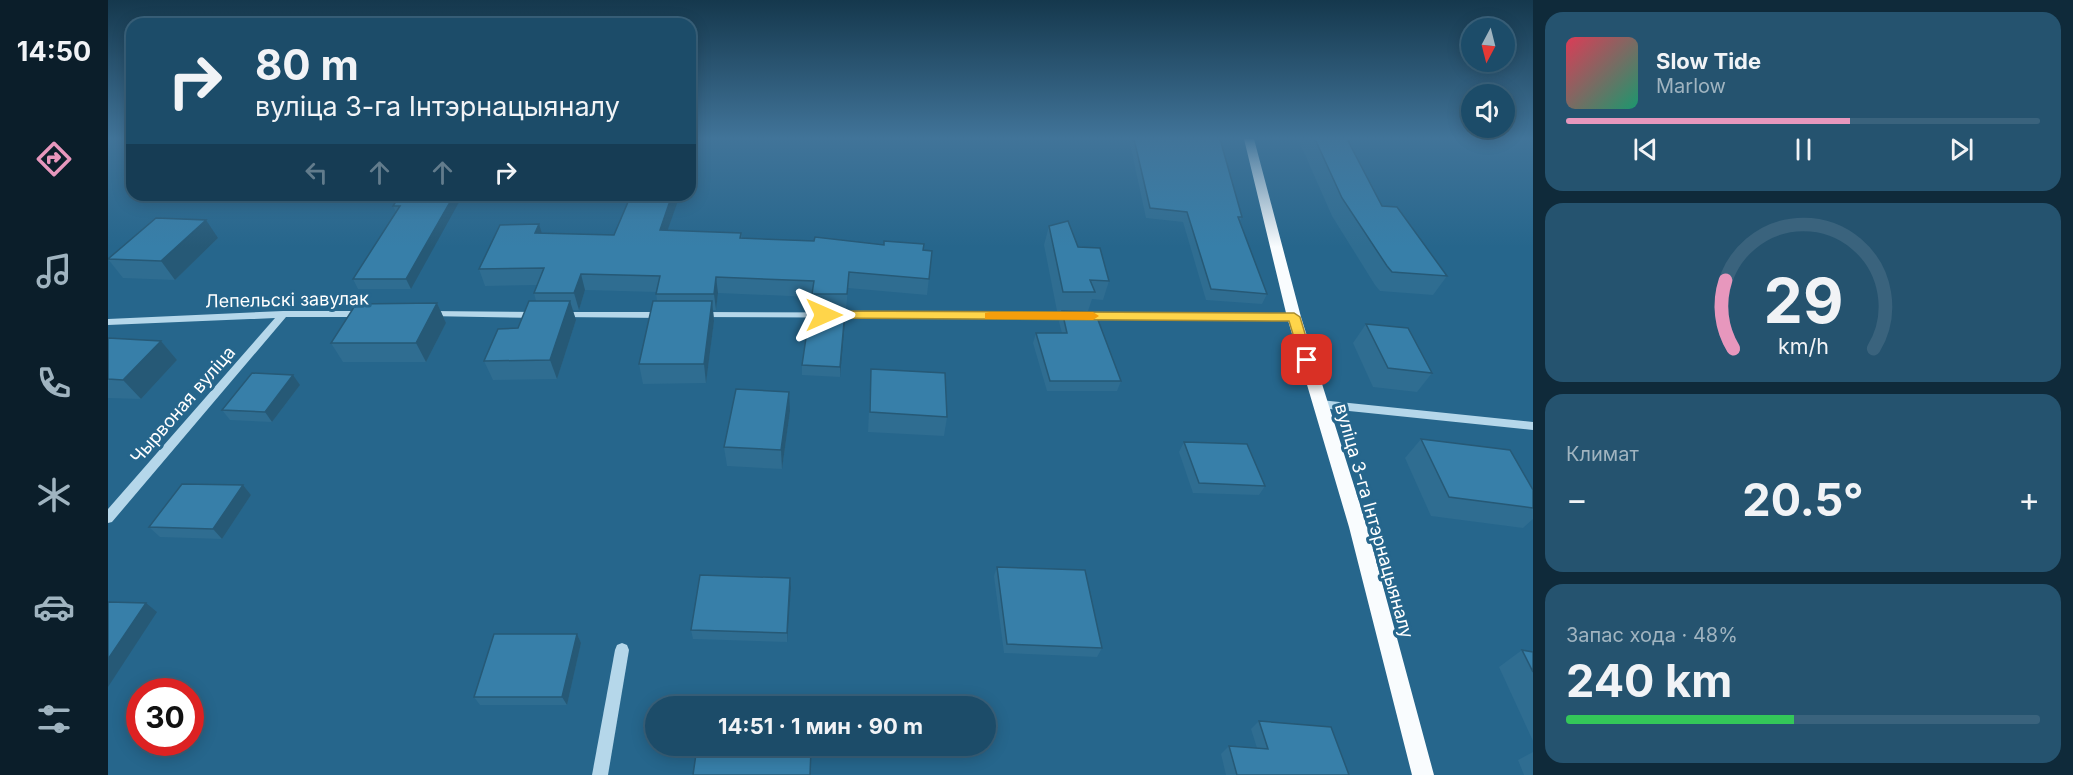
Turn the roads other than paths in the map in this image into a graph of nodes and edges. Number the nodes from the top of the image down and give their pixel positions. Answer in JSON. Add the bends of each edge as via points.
{"nodes":[{"id":1,"x":1258,"y":175,"type":"edge"},
{"id":2,"x":283,"y":314,"type":"junction"},
{"id":3,"x":378,"y":314,"type":"edge"},
{"id":4,"x":414,"y":314,"type":"edge"},
{"id":5,"x":544,"y":315,"type":"edge"},
{"id":6,"x":556,"y":315,"type":"edge"},
{"id":7,"x":675,"y":315,"type":"edge"},
{"id":8,"x":687,"y":315,"type":"edge"},
{"id":9,"x":1294,"y":317,"type":"junction"},
{"id":10,"x":108,"y":322,"type":"edge"},
{"id":11,"x":1320,"y":404,"type":"junction"},
{"id":12,"x":1533,"y":426,"type":"edge"},
{"id":13,"x":108,"y":518,"type":"edge"},
{"id":14,"x":622,"y":650,"type":"dead end"},
{"id":15,"x":600,"y":775,"type":"edge"},
{"id":16,"x":1423,"y":775,"type":"edge"}],
"edges":[{"from":1,"to":9,"type":"main road","name":"вуліца 3-га Інтэрнацыяналу"},
{"from":2,"to":3,"type":"street","name":"Лепельскі завулак"},
{"from":2,"to":10,"type":"street","name":"Лепельскі завулак"},
{"from":2,"to":13,"type":"street","name":"Чырвоная вуліца"},
{"from":4,"to":5,"type":"street"},
{"from":6,"to":7,"type":"street"},
{"from":8,"to":9,"type":"street"},
{"from":9,"to":11,"type":"main road","name":"вуліца 3-га Інтэрнацыяналу"},
{"from":11,"to":12,"type":"street"},
{"from":11,"to":16,"type":"main road","name":"вуліца 3-га Інтэрнацыяналу","via":[[1358,527]]},
{"from":14,"to":15,"type":"street"}]}
